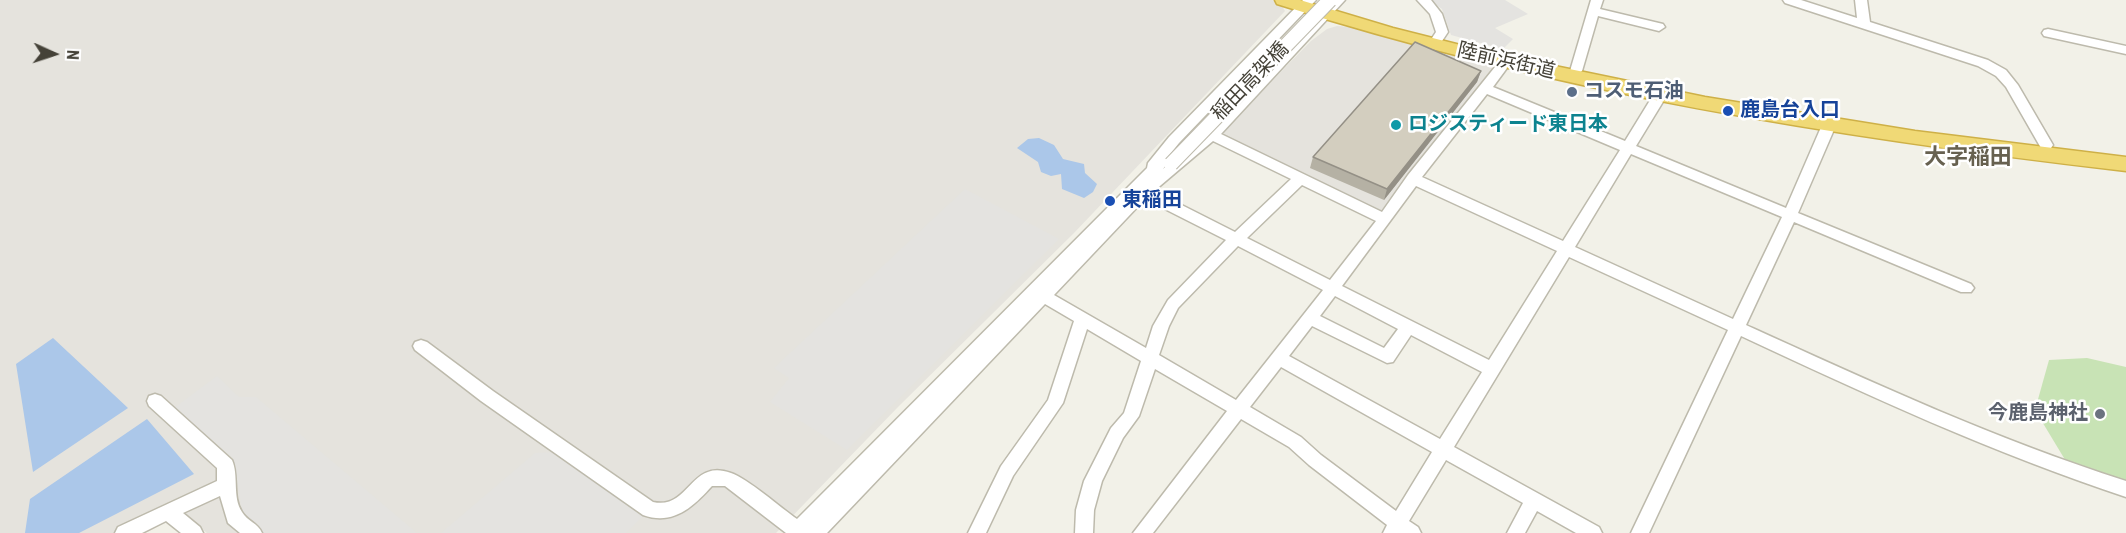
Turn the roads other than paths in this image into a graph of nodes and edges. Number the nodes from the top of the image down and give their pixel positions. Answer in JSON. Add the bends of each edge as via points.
{"nodes":[{"id":1,"x":1283,"y":0,"type":"edge"},
{"id":2,"x":1423,"y":0,"type":"edge"},
{"id":3,"x":1789,"y":0,"type":"edge"},
{"id":4,"x":1861,"y":0,"type":"edge"},
{"id":5,"x":1322,"y":4,"type":"edge"},
{"id":6,"x":1595,"y":5,"type":"edge"},
{"id":7,"x":1864,"y":24,"type":"junction"},
{"id":8,"x":1659,"y":27,"type":"dead end"},
{"id":9,"x":2048,"y":33,"type":"dead end"},
{"id":10,"x":1438,"y":38,"type":"junction"},
{"id":11,"x":2126,"y":50,"type":"edge"},
{"id":12,"x":1504,"y":59,"type":"junction"},
{"id":13,"x":1576,"y":71,"type":"junction"},
{"id":14,"x":1484,"y":87,"type":"junction"},
{"id":15,"x":1663,"y":91,"type":"junction"},
{"id":16,"x":1828,"y":120,"type":"junction"},
{"id":17,"x":1212,"y":135,"type":"junction"},
{"id":18,"x":2046,"y":145,"type":"junction"},
{"id":19,"x":1629,"y":148,"type":"junction"},
{"id":20,"x":2126,"y":154,"type":"edge"},
{"id":21,"x":2126,"y":164,"type":"edge"},
{"id":22,"x":1301,"y":178,"type":"junction"},
{"id":23,"x":1413,"y":178,"type":"junction"},
{"id":24,"x":1138,"y":191,"type":"junction"},
{"id":25,"x":1790,"y":214,"type":"junction"},
{"id":26,"x":1385,"y":219,"type":"junction"},
{"id":27,"x":1236,"y":239,"type":"junction"},
{"id":28,"x":1565,"y":248,"type":"junction"},
{"id":29,"x":1333,"y":287,"type":"junction"},
{"id":30,"x":1966,"y":288,"type":"dead end"},
{"id":31,"x":1038,"y":293,"type":"junction"},
{"id":32,"x":1310,"y":318,"type":"junction"},
{"id":33,"x":1082,"y":320,"type":"junction"},
{"id":34,"x":1408,"y":326,"type":"junction"},
{"id":35,"x":1736,"y":327,"type":"junction"},
{"id":36,"x":421,"y":345,"type":"dead end"},
{"id":37,"x":1150,"y":358,"type":"junction"},
{"id":38,"x":1279,"y":358,"type":"junction"},
{"id":39,"x":1491,"y":369,"type":"junction"},
{"id":40,"x":155,"y":402,"type":"dead end"},
{"id":41,"x":1237,"y":410,"type":"junction"},
{"id":42,"x":1441,"y":449,"type":"junction"},
{"id":43,"x":226,"y":485,"type":"junction"},
{"id":44,"x":2126,"y":489,"type":"edge"},
{"id":45,"x":1534,"y":499,"type":"junction"},
{"id":46,"x":168,"y":511,"type":"junction"},
{"id":47,"x":1400,"y":530,"type":"edge"},
{"id":48,"x":796,"y":531,"type":"edge"},
{"id":49,"x":124,"y":533,"type":"edge"},
{"id":50,"x":194,"y":533,"type":"edge"},
{"id":51,"x":253,"y":533,"type":"edge"},
{"id":52,"x":815,"y":533,"type":"edge"},
{"id":53,"x":977,"y":533,"type":"edge"},
{"id":54,"x":1084,"y":533,"type":"edge"},
{"id":55,"x":1142,"y":533,"type":"edge"},
{"id":56,"x":1516,"y":533,"type":"edge"},
{"id":57,"x":1593,"y":533,"type":"edge"},
{"id":58,"x":1640,"y":533,"type":"edge"}],
"edges":[{"from":1,"to":5,"type":"highway","name":"陸前浜街道"},
{"from":2,"to":10,"type":"street","via":[[1439,18],[1442,32]]},
{"from":3,"to":7,"type":"street"},
{"from":4,"to":7,"type":"street"},
{"from":5,"to":10,"type":"highway","name":"陸前浜街道"},
{"from":5,"to":12,"type":"highway","name":"陸前浜街道","via":[[1454,51]]},
{"from":5,"to":17,"type":"street"},
{"from":5,"to":24,"type":"street","name":"稲田高架橋","bridge":true},
{"from":5,"to":24,"type":"street","via":[[1174,140]]},
{"from":6,"to":8,"type":"street"},
{"from":6,"to":13,"type":"street"},
{"from":7,"to":18,"type":"street","via":[[1971,58],[2001,74]]},
{"from":9,"to":11,"type":"street"},
{"from":10,"to":12,"type":"highway","name":"陸前浜街道"},
{"from":12,"to":13,"type":"highway","name":"陸前浜街道"},
{"from":12,"to":14,"type":"street"},
{"from":12,"to":15,"type":"highway","name":"陸前浜街道"},
{"from":13,"to":15,"type":"highway","name":"陸前浜街道"},
{"from":14,"to":19,"type":"street"},
{"from":14,"to":23,"type":"street"},
{"from":15,"to":16,"type":"highway","name":"陸前浜街道"},
{"from":15,"to":19,"type":"street"},
{"from":16,"to":18,"type":"highway","name":"陸前浜街道"},
{"from":16,"to":21,"type":"highway","name":"陸前浜街道","via":[[1957,144]]},
{"from":16,"to":25,"type":"street"},
{"from":17,"to":22,"type":"street"},
{"from":17,"to":24,"type":"street"},
{"from":18,"to":20,"type":"highway","name":"陸前浜街道"},
{"from":19,"to":25,"type":"street"},
{"from":19,"to":28,"type":"street"},
{"from":22,"to":26,"type":"street"},
{"from":22,"to":27,"type":"street"},
{"from":23,"to":26,"type":"street"},
{"from":23,"to":28,"type":"street"},
{"from":24,"to":27,"type":"street"},
{"from":24,"to":31,"type":"street"},
{"from":25,"to":30,"type":"street"},
{"from":25,"to":35,"type":"street"},
{"from":26,"to":29,"type":"street"},
{"from":27,"to":29,"type":"street"},
{"from":27,"to":37,"type":"street","via":[[1173,304]]},
{"from":28,"to":35,"type":"street"},
{"from":28,"to":39,"type":"street"},
{"from":29,"to":32,"type":"street"},
{"from":29,"to":34,"type":"street"},
{"from":31,"to":33,"type":"street"},
{"from":31,"to":48,"type":"street"},
{"from":31,"to":52,"type":"street"},
{"from":32,"to":34,"type":"street","via":[[1387,357]]},
{"from":32,"to":38,"type":"street"},
{"from":33,"to":37,"type":"street"},
{"from":33,"to":53,"type":"street","via":[[1055,403],[1007,471]]},
{"from":34,"to":39,"type":"street"},
{"from":35,"to":44,"type":"street","via":[[1928,415]]},
{"from":35,"to":58,"type":"street"},
{"from":36,"to":48,"type":"street","via":[[649,509],[675,509],[708,478],[728,479]]},
{"from":37,"to":41,"type":"street"},
{"from":37,"to":54,"type":"street","via":[[1131,416],[1117,433],[1093,481]]},
{"from":38,"to":41,"type":"street"},
{"from":38,"to":42,"type":"street"},
{"from":39,"to":42,"type":"street"},
{"from":40,"to":43,"type":"street","via":[[226,465]]},
{"from":41,"to":47,"type":"street","via":[[1295,442]]},
{"from":41,"to":55,"type":"street"},
{"from":42,"to":45,"type":"street"},
{"from":42,"to":47,"type":"street"},
{"from":43,"to":46,"type":"street"},
{"from":43,"to":51,"type":"street","via":[[234,517]]},
{"from":45,"to":56,"type":"street"},
{"from":45,"to":57,"type":"street"},
{"from":46,"to":49,"type":"street"},
{"from":46,"to":50,"type":"street"}]}
